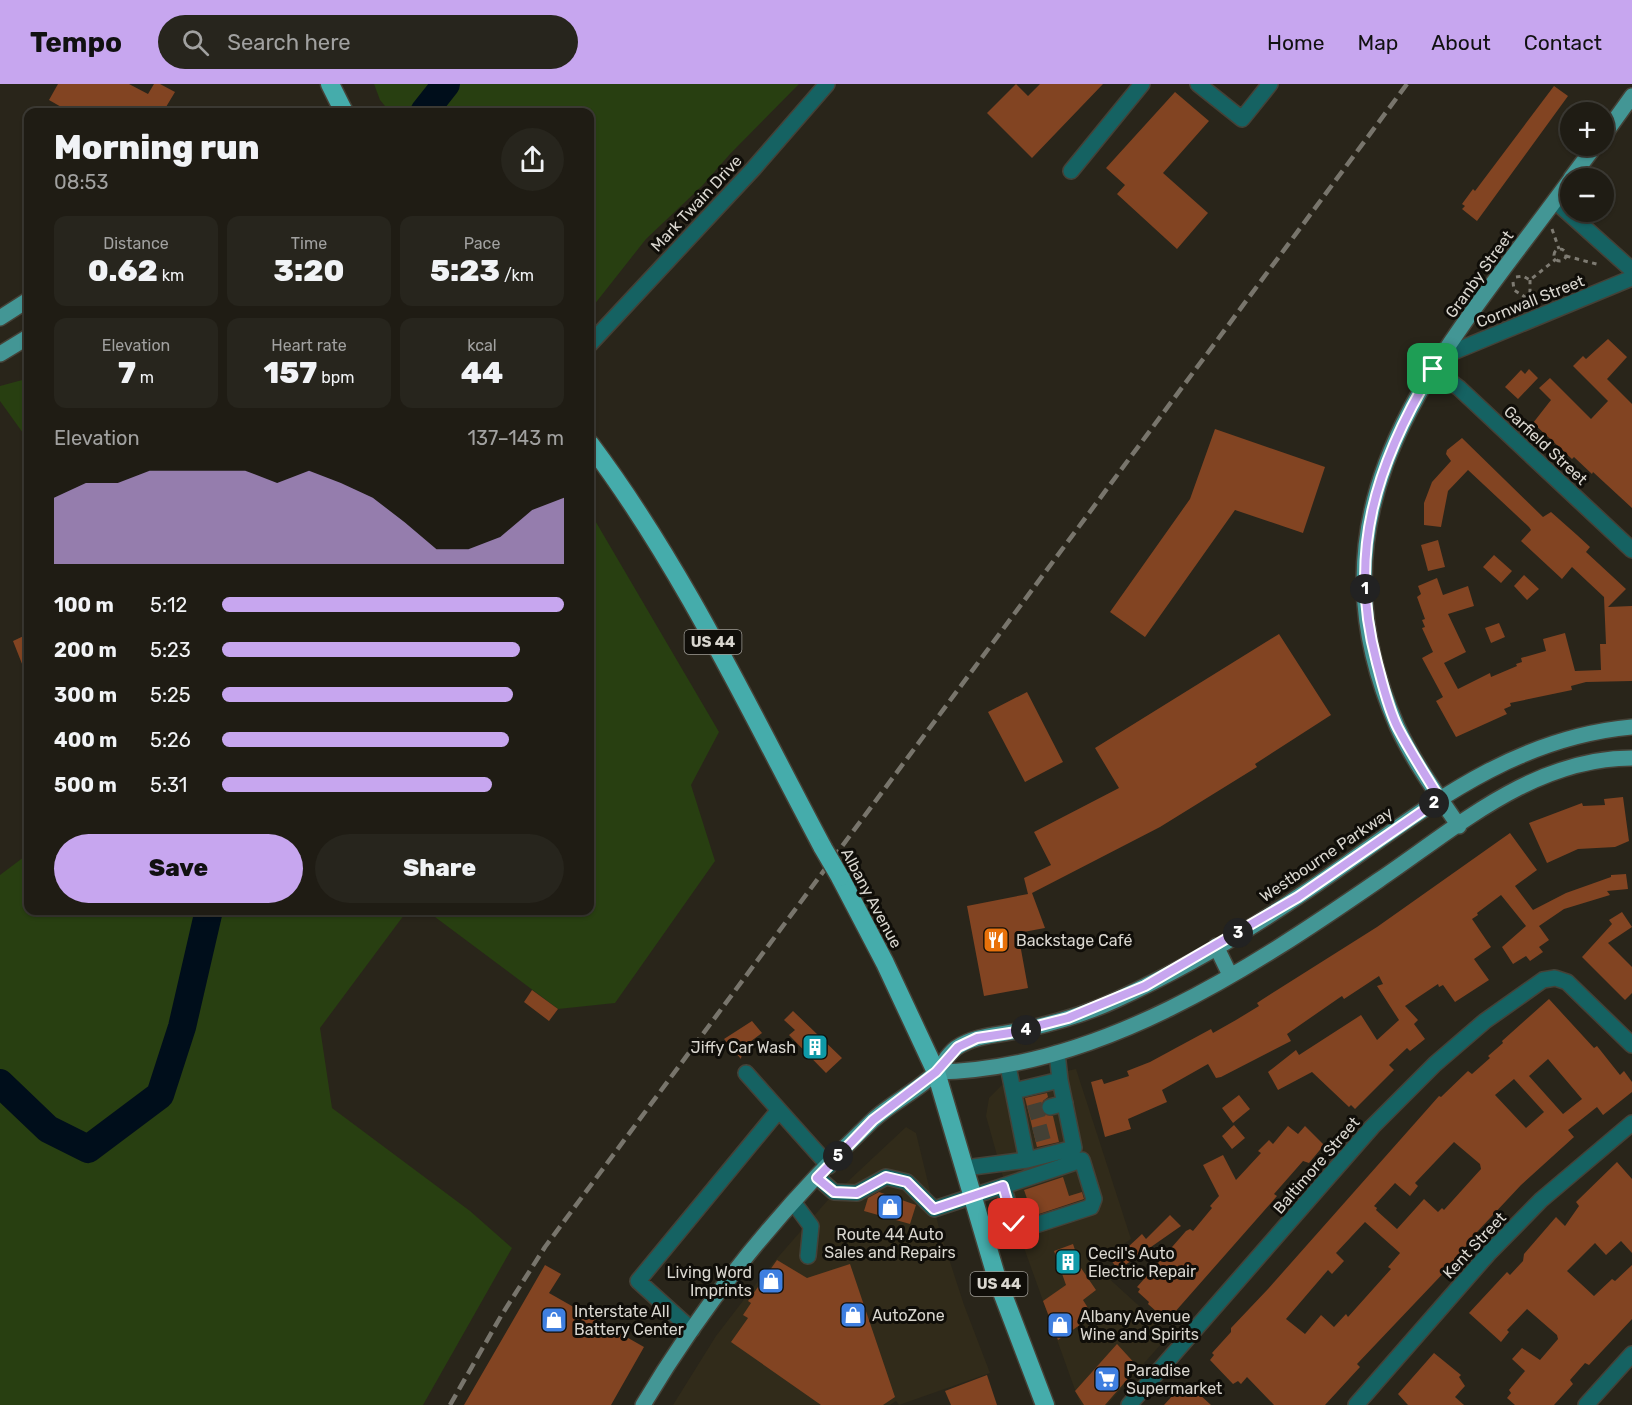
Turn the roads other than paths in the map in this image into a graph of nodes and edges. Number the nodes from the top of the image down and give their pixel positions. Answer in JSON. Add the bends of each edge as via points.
{"nodes":[{"id":1,"x":330,"y":84,"type":"edge"},
{"id":2,"x":827,"y":84,"type":"edge"},
{"id":3,"x":1142,"y":84,"type":"edge"},
{"id":4,"x":1198,"y":84,"type":"edge"},
{"id":5,"x":1270,"y":84,"type":"edge"},
{"id":6,"x":1632,"y":96,"type":"edge"},
{"id":7,"x":340,"y":108,"type":"edge"},
{"id":8,"x":1614,"y":121,"type":"edge"},
{"id":9,"x":1588,"y":156,"type":"edge"},
{"id":10,"x":1579,"y":168,"type":"edge"},
{"id":11,"x":1071,"y":171,"type":"dead end"},
{"id":12,"x":1560,"y":194,"type":"edge"},
{"id":13,"x":1555,"y":201,"type":"junction"},
{"id":14,"x":1632,"y":270,"type":"edge"},
{"id":15,"x":1632,"y":278,"type":"edge"},
{"id":16,"x":24,"y":303,"type":"edge"},
{"id":17,"x":0,"y":318,"type":"edge"},
{"id":18,"x":24,"y":339,"type":"edge"},
{"id":19,"x":594,"y":340,"type":"edge"},
{"id":20,"x":0,"y":354,"type":"edge"},
{"id":21,"x":1437,"y":363,"type":"junction"},
{"id":22,"x":594,"y":449,"type":"edge"},
{"id":23,"x":1632,"y":550,"type":"edge"},
{"id":24,"x":1632,"y":727,"type":"edge"},
{"id":25,"x":1632,"y":759,"type":"edge"},
{"id":26,"x":1440,"y":799,"type":"junction"},
{"id":27,"x":1459,"y":826,"type":"junction"},
{"id":28,"x":1216,"y":946,"type":"junction"},
{"id":29,"x":1230,"y":975,"type":"junction"},
{"id":30,"x":1632,"y":1046,"type":"edge"},
{"id":31,"x":1057,"y":1053,"type":"junction"},
{"id":32,"x":1008,"y":1066,"type":"junction"},
{"id":33,"x":936,"y":1072,"type":"junction"},
{"id":34,"x":746,"y":1073,"type":"dead end"},
{"id":35,"x":1060,"y":1080,"type":"junction"},
{"id":36,"x":1014,"y":1091,"type":"junction"},
{"id":37,"x":779,"y":1110,"type":"junction"},
{"id":38,"x":1632,"y":1123,"type":"edge"},
{"id":39,"x":1027,"y":1160,"type":"junction"},
{"id":40,"x":829,"y":1166,"type":"junction"},
{"id":41,"x":965,"y":1168,"type":"junction"},
{"id":42,"x":817,"y":1178,"type":"junction"},
{"id":43,"x":1003,"y":1186,"type":"junction"},
{"id":44,"x":973,"y":1197,"type":"junction"},
{"id":45,"x":794,"y":1203,"type":"junction"},
{"id":46,"x":1014,"y":1224,"type":"junction"},
{"id":47,"x":984,"y":1235,"type":"junction"},
{"id":48,"x":808,"y":1256,"type":"dead end"},
{"id":49,"x":692,"y":1330,"type":"junction"},
{"id":50,"x":1632,"y":1354,"type":"edge"},
{"id":51,"x":643,"y":1405,"type":"edge"},
{"id":52,"x":1045,"y":1405,"type":"edge"},
{"id":53,"x":1129,"y":1405,"type":"edge"},
{"id":54,"x":1356,"y":1405,"type":"edge"},
{"id":55,"x":1586,"y":1405,"type":"edge"}],
"edges":[{"from":1,"to":7,"type":"highway"},
{"from":2,"to":19,"type":"street","name":"Mark Twain Drive"},
{"from":3,"to":11,"type":"street"},
{"from":4,"to":5,"type":"street","via":[[1242,119]]},
{"from":6,"to":8,"type":"main road"},
{"from":9,"to":10,"type":"main road","name":"Granby Street"},
{"from":12,"to":13,"type":"main road","name":"Granby Street"},
{"from":13,"to":14,"type":"street"},
{"from":13,"to":21,"type":"main road","name":"Granby Street"},
{"from":15,"to":21,"type":"street","name":"Cornwall Street"},
{"from":16,"to":17,"type":"main road"},
{"from":18,"to":20,"type":"main road"},
{"from":21,"to":23,"type":"street","name":"Garfield Street"},
{"from":21,"to":26,"type":"main road","name":"Granby Street","via":[[1385,460],[1364,554],[1368,633],[1387,698],[1397,726]]},
{"from":22,"to":33,"type":"highway","name":"Albany Avenue","number":"US 44","bridge":true,"via":[[665,555],[840,877]]},
{"from":24,"to":26,"type":"main road","name":"Westbourne Parkway","via":[[1563,738],[1503,761]]},
{"from":25,"to":27,"type":"main road","via":[[1578,765],[1544,776],[1514,788]]},
{"from":26,"to":27,"type":"main road","name":"Granby Street"},
{"from":26,"to":28,"type":"main road","name":"Westbourne Parkway","via":[[1298,897]]},
{"from":27,"to":29,"type":"main road","via":[[1344,905]]},
{"from":28,"to":29,"type":"main road"},
{"from":28,"to":33,"type":"main road","name":"Westbourne Parkway","via":[[1145,986],[1085,1012],[1039,1027],[969,1041],[952,1052]]},
{"from":29,"to":31,"type":"main road","via":[[1121,1032]]},
{"from":30,"to":53,"type":"street","name":"Baltimore Street","via":[[1568,982],[1543,980],[1529,989],[1467,1034],[1372,1127]]},
{"from":31,"to":32,"type":"main road"},
{"from":31,"to":35,"type":"street"},
{"from":32,"to":33,"type":"main road"},
{"from":32,"to":36,"type":"street"},
{"from":33,"to":40,"type":"main road","name":"Westbourne Parkway","via":[[873,1120]]},
{"from":33,"to":41,"type":"highway","name":"Albany Avenue","number":"US 44"},
{"from":34,"to":37,"type":"street"},
{"from":35,"to":36,"type":"street"},
{"from":35,"to":39,"type":"street","via":[[1058,1105],[1062,1126],[1074,1148]]},
{"from":36,"to":39,"type":"street","via":[[1028,1137]]},
{"from":37,"to":40,"type":"street"},
{"from":37,"to":49,"type":"street","via":[[638,1281]]},
{"from":38,"to":54,"type":"street","name":"Kent Street","via":[[1541,1200],[1488,1254]]},
{"from":39,"to":41,"type":"street"},
{"from":40,"to":42,"type":"main road","name":"Westbourne Parkway"},
{"from":41,"to":44,"type":"highway","name":"Albany Avenue","number":"US 44"},
{"from":42,"to":44,"type":"street","via":[[834,1192],[857,1193],[886,1177],[907,1182],[934,1209]]},
{"from":42,"to":45,"type":"main road","name":"Westbourne Parkway"},
{"from":43,"to":44,"type":"street"},
{"from":43,"to":46,"type":"street"},
{"from":43,"to":46,"type":"street","via":[[1082,1160],[1094,1199],[1091,1207],[1017,1231]]},
{"from":44,"to":47,"type":"highway","name":"Albany Avenue","number":"US 44"},
{"from":45,"to":48,"type":"street","via":[[811,1226]]},
{"from":45,"to":49,"type":"main road","name":"Westbourne Parkway","via":[[763,1236]]},
{"from":46,"to":47,"type":"street"},
{"from":47,"to":52,"type":"highway","name":"Albany Avenue","number":"US 44"},
{"from":49,"to":51,"type":"main road","name":"Westbourne Parkway"},
{"from":50,"to":55,"type":"street"}]}
